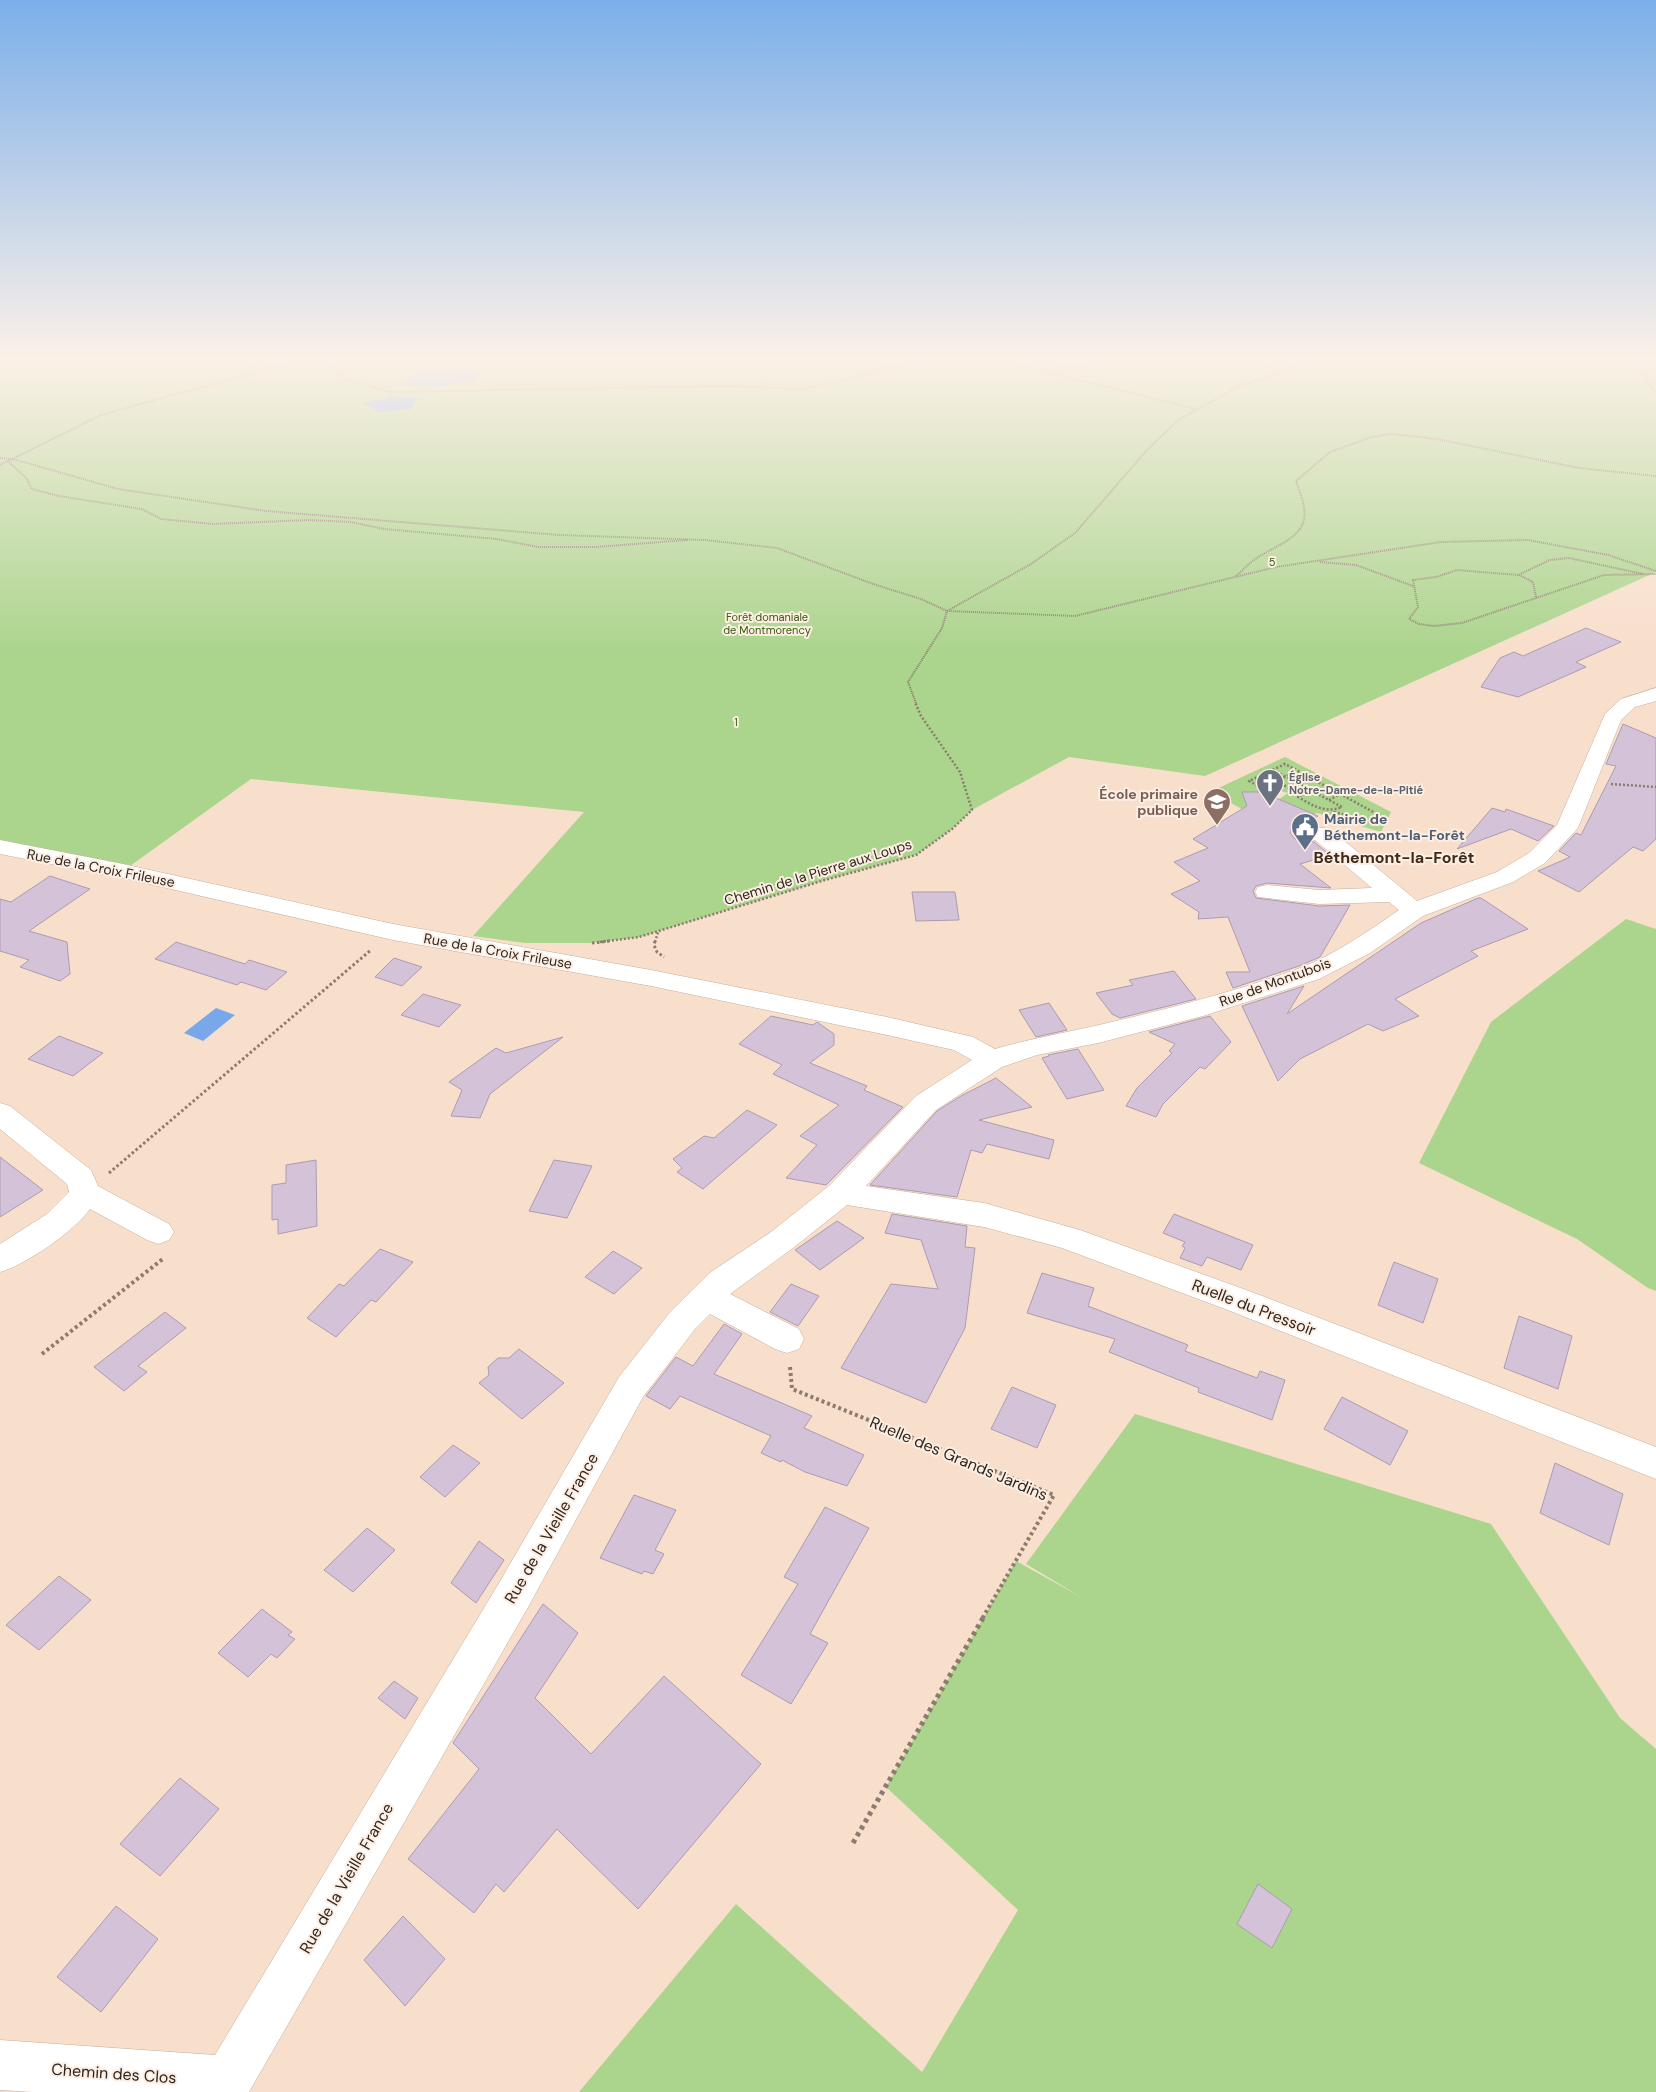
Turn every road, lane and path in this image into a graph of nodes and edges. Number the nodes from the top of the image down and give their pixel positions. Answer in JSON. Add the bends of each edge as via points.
{"nodes":[{"id":1,"x":0,"y":458,"type":"edge"},
{"id":2,"x":1141,"y":458,"type":"edge"},
{"id":3,"x":1323,"y":458,"type":"edge"},
{"id":4,"x":1528,"y":458,"type":"edge"},
{"id":5,"x":13,"y":459,"type":"junction"},
{"id":6,"x":8,"y":461,"type":"junction"},
{"id":7,"x":0,"y":465,"type":"edge"},
{"id":8,"x":1656,"y":476,"type":"edge"},
{"id":9,"x":354,"y":518,"type":"junction"},
{"id":10,"x":351,"y":522,"type":"junction"},
{"id":11,"x":699,"y":539,"type":"junction"},
{"id":12,"x":1314,"y":561,"type":"junction"},
{"id":13,"x":1656,"y":573,"type":"edge"},
{"id":14,"x":1643,"y":574,"type":"junction"},
{"id":15,"x":1518,"y":575,"type":"junction"},
{"id":16,"x":1236,"y":577,"type":"junction"},
{"id":17,"x":1413,"y":586,"type":"junction"},
{"id":18,"x":1536,"y":597,"type":"junction"},
{"id":19,"x":948,"y":611,"type":"junction"},
{"id":20,"x":1655,"y":693,"type":"edge"},
{"id":21,"x":1273,"y":770,"type":"junction"},
{"id":22,"x":1298,"y":771,"type":"junction"},
{"id":23,"x":1285,"y":776,"type":"junction"},
{"id":24,"x":1275,"y":781,"type":"junction"},
{"id":25,"x":1583,"y":787,"type":"junction"},
{"id":26,"x":1656,"y":787,"type":"edge"},
{"id":27,"x":1310,"y":789,"type":"junction"},
{"id":28,"x":1340,"y":794,"type":"junction"},
{"id":29,"x":1302,"y":795,"type":"junction"},
{"id":30,"x":1323,"y":820,"type":"junction"},
{"id":31,"x":0,"y":848,"type":"edge"},
{"id":32,"x":1267,"y":892,"type":"dead end"},
{"id":33,"x":1404,"y":903,"type":"junction"},
{"id":34,"x":393,"y":932,"type":"junction"},
{"id":35,"x":658,"y":932,"type":"dead end"},
{"id":36,"x":992,"y":1060,"type":"junction"},
{"id":37,"x":0,"y":1113,"type":"edge"},
{"id":38,"x":85,"y":1193,"type":"junction"},
{"id":39,"x":840,"y":1193,"type":"junction"},
{"id":40,"x":158,"y":1232,"type":"joint"},
{"id":41,"x":0,"y":1260,"type":"edge"},
{"id":42,"x":706,"y":1298,"type":"junction"},
{"id":43,"x":786,"y":1339,"type":"joint"},
{"id":44,"x":42,"y":1354,"type":"dead end"},
{"id":45,"x":1656,"y":1463,"type":"edge"},
{"id":46,"x":853,"y":1843,"type":"dead end"},
{"id":47,"x":0,"y":2065,"type":"edge"},
{"id":48,"x":224,"y":2086,"type":"edge"}],
"edges":[{"from":1,"to":5,"type":"path"},
{"from":2,"to":19,"type":"path","via":[[1074,533],[1031,564]]},
{"from":3,"to":16,"type":"path","via":[[1296,481],[1304,502],[1304,522],[1294,537],[1259,556]]},
{"from":4,"to":8,"type":"path","via":[[1579,468]]},
{"from":5,"to":6,"type":"path"},
{"from":5,"to":9,"type":"path","via":[[118,489],[266,511]]},
{"from":6,"to":7,"type":"path"},
{"from":6,"to":10,"type":"path","via":[[32,488],[59,496],[142,509],[161,519],[213,524],[309,520]]},
{"from":9,"to":10,"type":"path"},
{"from":9,"to":11,"type":"path","via":[[510,532]]},
{"from":10,"to":11,"type":"path","via":[[384,529],[497,539],[538,547]]},
{"from":11,"to":19,"type":"path","via":[[780,548]]},
{"from":12,"to":13,"type":"path","via":[[1441,542],[1528,540],[1608,555]]},
{"from":12,"to":16,"type":"path"},
{"from":12,"to":17,"type":"path","via":[[1356,565]]},
{"from":13,"to":14,"type":"path"},
{"from":14,"to":15,"type":"path","via":[[1569,558],[1550,560]]},
{"from":14,"to":18,"type":"path","via":[[1604,575]]},
{"from":15,"to":17,"type":"path","via":[[1457,570],[1413,580]]},
{"from":15,"to":18,"type":"path","via":[[1533,582]]},
{"from":16,"to":19,"type":"path","via":[[1075,616]]},
{"from":17,"to":18,"type":"path","via":[[1418,607],[1409,619],[1434,626],[1462,623]]},
{"from":19,"to":35,"type":"path","name":"Chemin de la Pierre aux Loups","via":[[942,628],[908,682],[921,716],[960,772],[972,810],[952,830],[916,855]]},
{"from":20,"to":25,"type":"street","name":"Rue de Montubois","via":[[1628,703],[1612,718]]},
{"from":21,"to":22,"type":"path","via":[[1285,764]]},
{"from":21,"to":23,"type":"path"},
{"from":21,"to":24,"type":"path","via":[[1249,781],[1262,788]]},
{"from":22,"to":23,"type":"path"},
{"from":22,"to":28,"type":"path"},
{"from":23,"to":24,"type":"path"},
{"from":23,"to":27,"type":"path"},
{"from":24,"to":29,"type":"path"},
{"from":25,"to":26,"type":"path","via":[[1622,784]]},
{"from":25,"to":33,"type":"street","name":"Rue de Montubois","via":[[1566,828],[1537,858],[1505,877]]},
{"from":27,"to":29,"type":"path"},
{"from":27,"to":30,"type":"path"},
{"from":28,"to":30,"type":"path"},
{"from":28,"to":30,"type":"path","via":[[1377,814],[1375,823]]},
{"from":29,"to":30,"type":"path","via":[[1298,798],[1326,811]]},
{"from":30,"to":33,"type":"street"},
{"from":31,"to":34,"type":"street","name":"Rue de la Croix Frileuse","via":[[123,871]]},
{"from":32,"to":33,"type":"street"},
{"from":33,"to":36,"type":"street","name":"Rue de Montubois","via":[[1361,948],[1310,973],[1194,1010],[1033,1047]]},
{"from":34,"to":36,"type":"street","name":"Rue de la Croix Frileuse","via":[[651,978],[887,1026],[964,1043]]},
{"from":34,"to":38,"type":"path"},
{"from":36,"to":39,"type":"street","name":"Rue de la Vieille France","via":[[926,1102]]},
{"from":37,"to":38,"type":"street","via":[[80,1178]]},
{"from":38,"to":40,"type":"street"},
{"from":38,"to":41,"type":"street","via":[[77,1206],[60,1220]]},
{"from":39,"to":42,"type":"street","name":"Rue de la Vieille France","via":[[782,1240],[723,1281]]},
{"from":39,"to":45,"type":"street","name":"Ruelle du Pressoir","via":[[984,1215],[1069,1238]]},
{"from":40,"to":44,"type":"path","via":[[175,1249]]},
{"from":42,"to":43,"type":"street"},
{"from":42,"to":48,"type":"street","name":"Rue de la Vieille France","via":[[683,1320],[631,1387],[513,1596]]},
{"from":43,"to":46,"type":"path","name":"Ruelle des Grands Jardins","via":[[792,1389],[1054,1495]]},
{"from":47,"to":48,"type":"street","name":"Chemin des Clos"}]}
